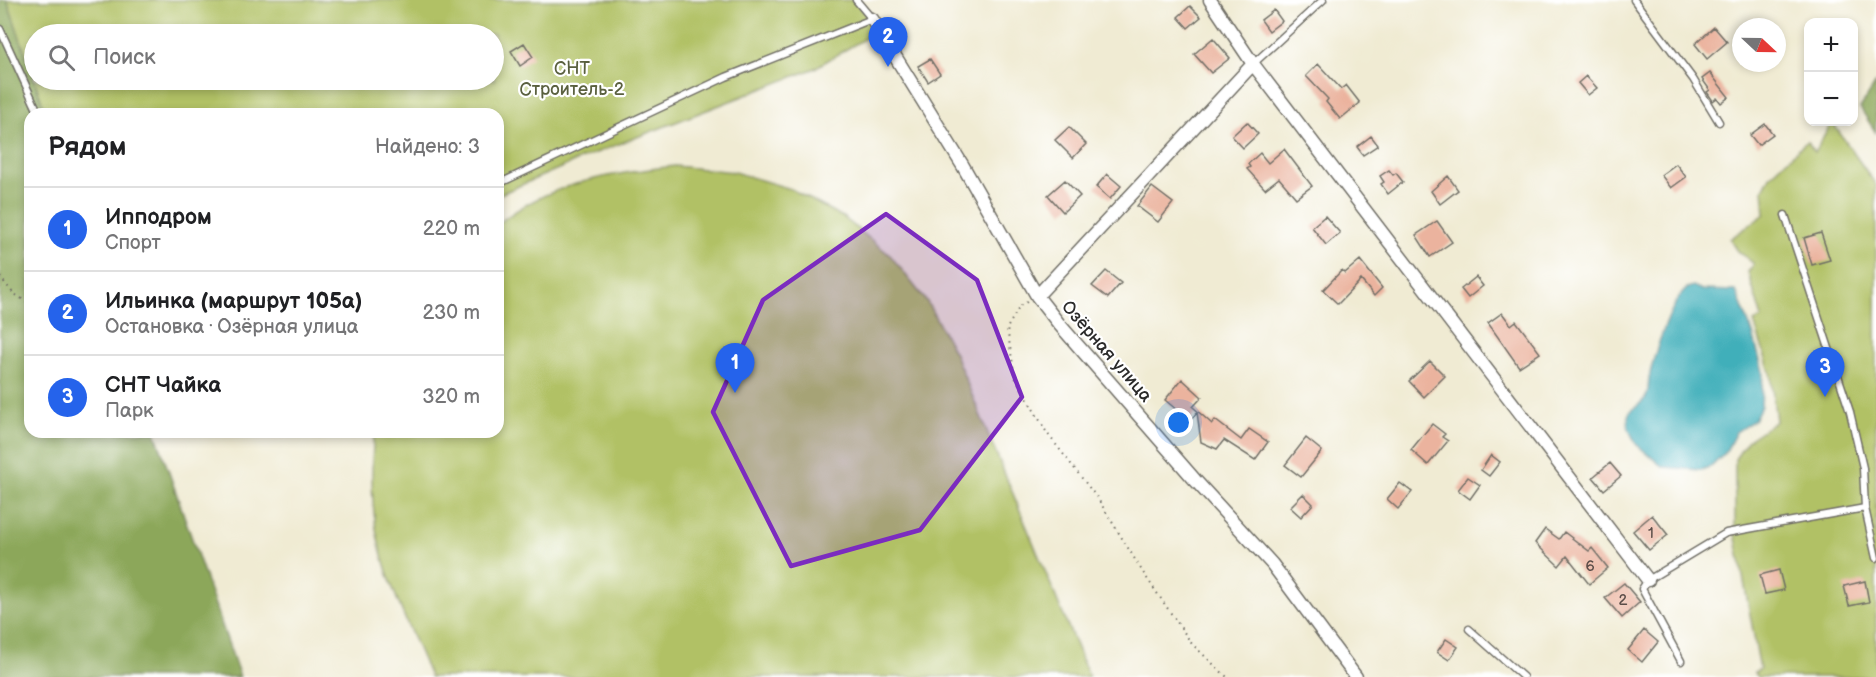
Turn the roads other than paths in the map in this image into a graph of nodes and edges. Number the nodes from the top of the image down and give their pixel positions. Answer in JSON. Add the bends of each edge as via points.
{"nodes":[{"id":1,"x":856,"y":0,"type":"edge"},
{"id":2,"x":1210,"y":0,"type":"edge"},
{"id":3,"x":1323,"y":0,"type":"edge"},
{"id":4,"x":1634,"y":0,"type":"edge"},
{"id":5,"x":872,"y":20,"type":"junction"},
{"id":6,"x":0,"y":29,"type":"edge"},
{"id":7,"x":1253,"y":64,"type":"junction"},
{"id":8,"x":24,"y":81,"type":"edge"},
{"id":9,"x":28,"y":90,"type":"edge"},
{"id":10,"x":36,"y":108,"type":"edge"},
{"id":11,"x":1719,"y":122,"type":"dead end"},
{"id":12,"x":504,"y":181,"type":"edge"},
{"id":13,"x":1785,"y":215,"type":"dead end"},
{"id":14,"x":1037,"y":296,"type":"junction"},
{"id":15,"x":1865,"y":508,"type":"junction"},
{"id":16,"x":1876,"y":558,"type":"edge"},
{"id":17,"x":1648,"y":580,"type":"junction"},
{"id":18,"x":1469,"y":629,"type":"dead end"},
{"id":19,"x":1681,"y":661,"type":"dead end"},
{"id":20,"x":1356,"y":677,"type":"edge"},
{"id":21,"x":1523,"y":677,"type":"edge"}],
"edges":[{"from":1,"to":5,"type":"lane"},
{"from":2,"to":7,"type":"street"},
{"from":3,"to":7,"type":"lane"},
{"from":4,"to":11,"type":"lane","via":[[1693,79]]},
{"from":5,"to":12,"type":"lane","via":[[726,77]]},
{"from":5,"to":14,"type":"street","name":"Озёрная улица","via":[[963,166]]},
{"from":6,"to":8,"type":"lane"},
{"from":7,"to":14,"type":"street"},
{"from":7,"to":17,"type":"street"},
{"from":9,"to":10,"type":"lane"},
{"from":13,"to":15,"type":"lane","via":[[1850,412],[1863,468]]},
{"from":14,"to":20,"type":"street","name":"Озёрная улица","via":[[1272,564]]},
{"from":15,"to":16,"type":"lane"},
{"from":15,"to":17,"type":"lane","via":[[1726,533]]},
{"from":17,"to":19,"type":"lane","via":[[1642,590]]},
{"from":18,"to":21,"type":"lane"}]}
